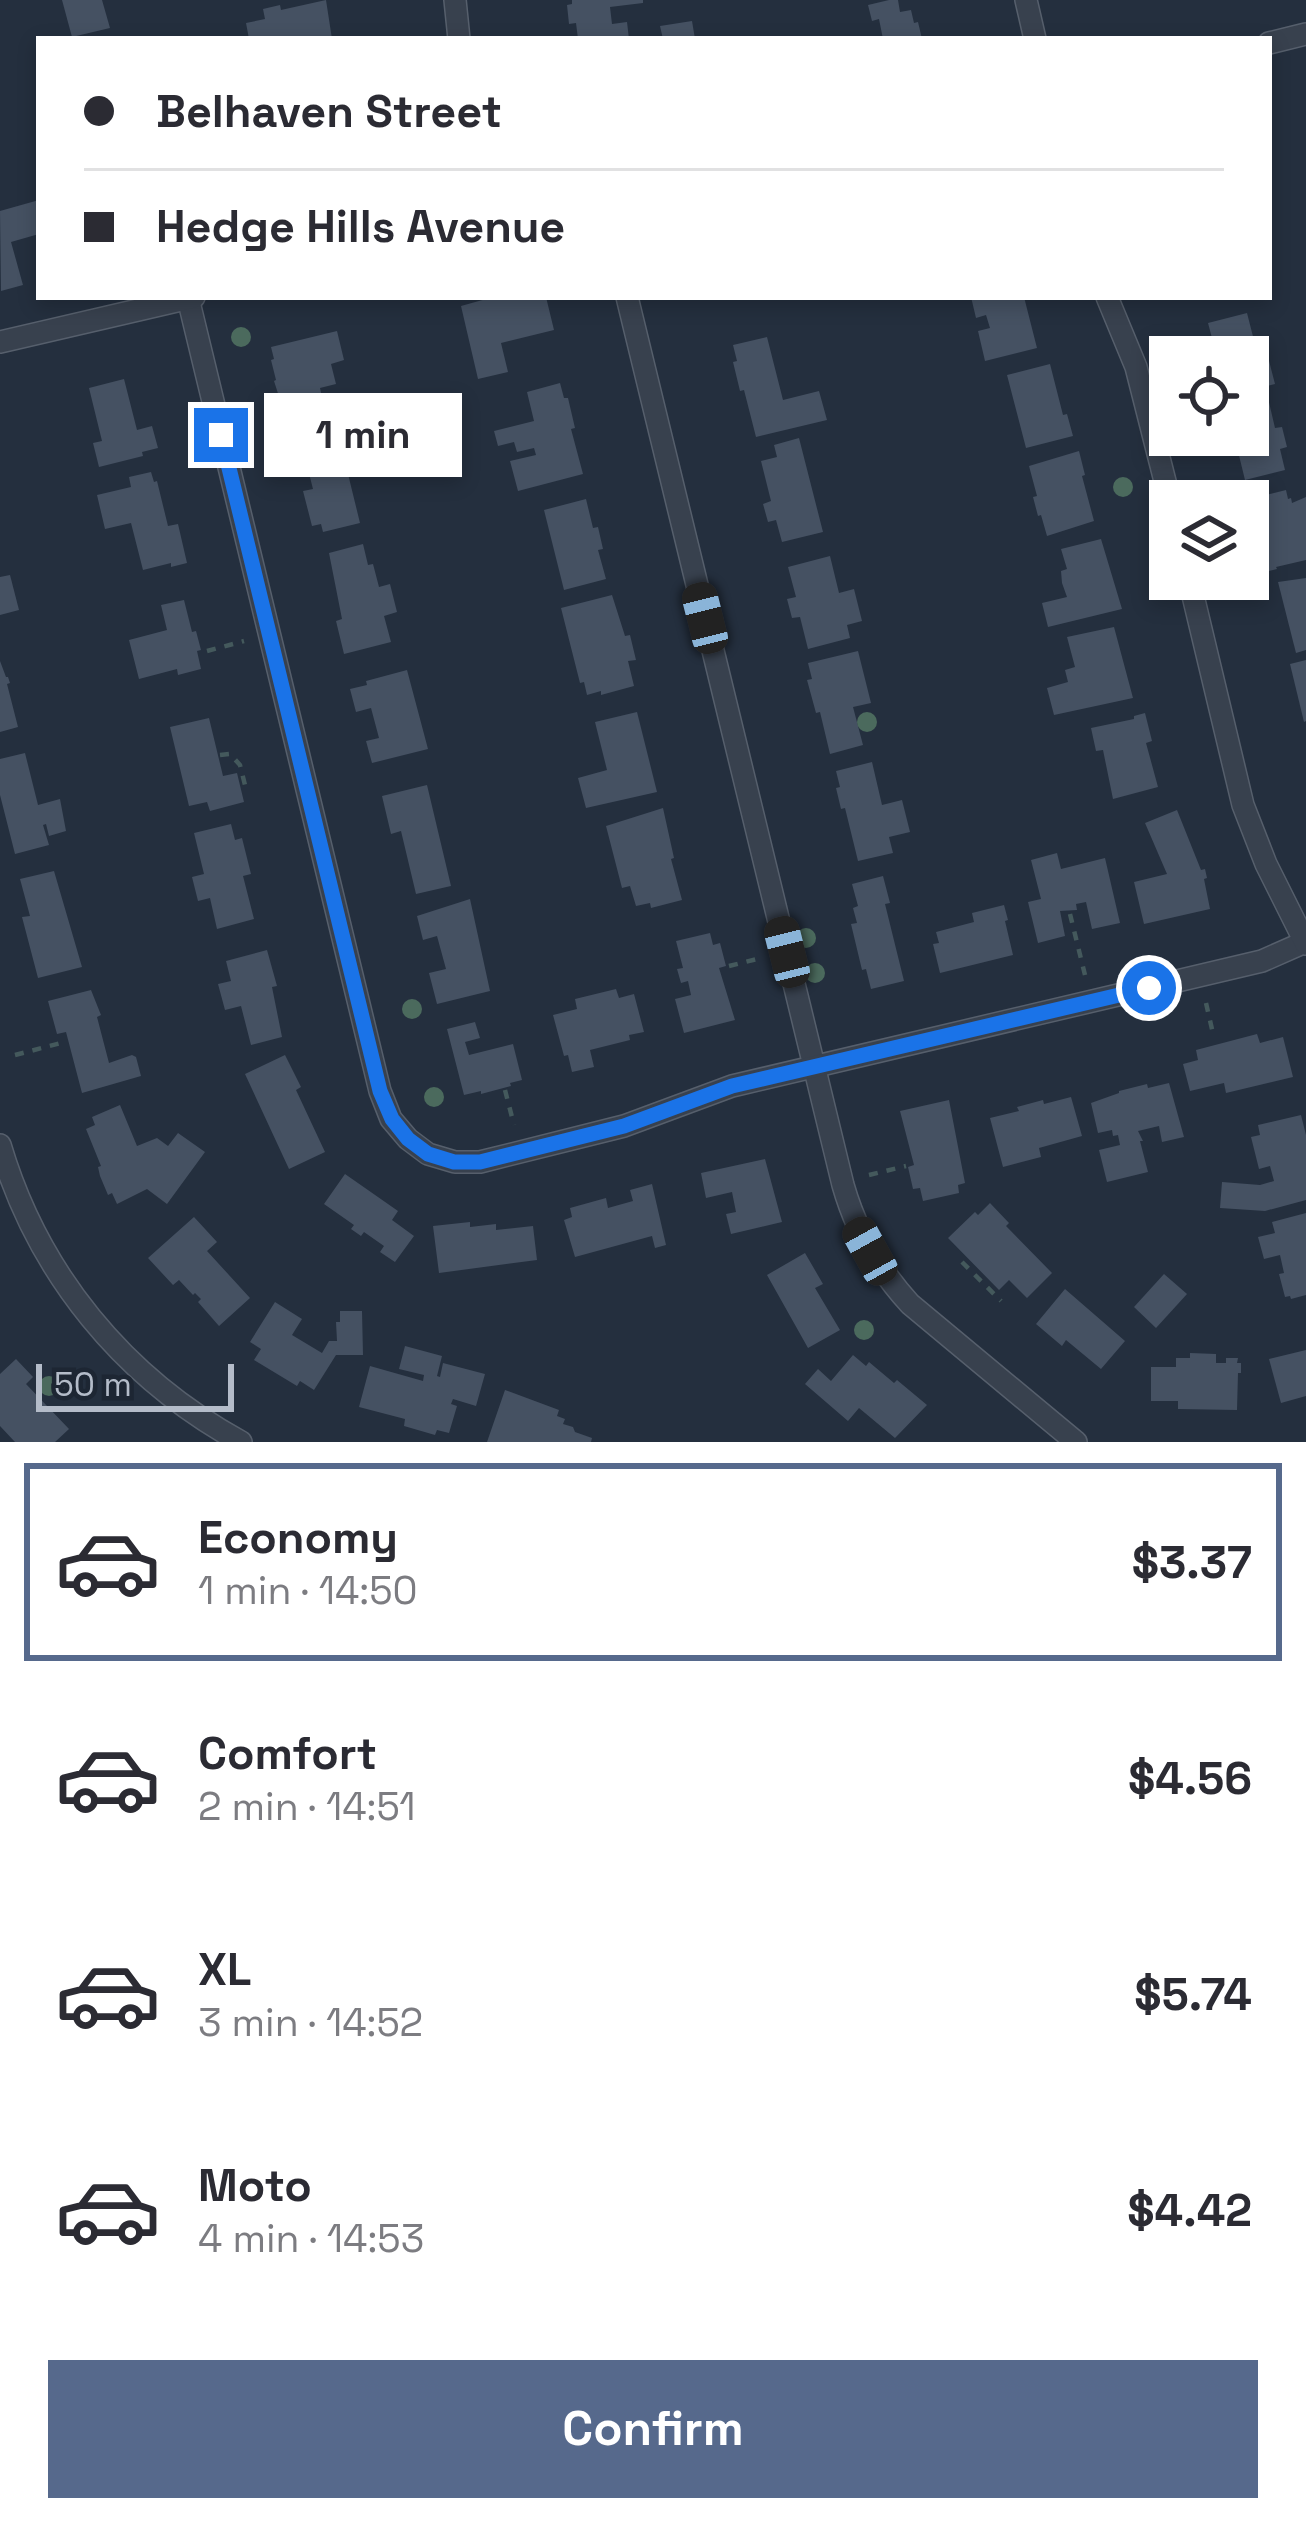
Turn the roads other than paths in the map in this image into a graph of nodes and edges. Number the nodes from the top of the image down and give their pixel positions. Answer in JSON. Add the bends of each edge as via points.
{"nodes":[{"id":1,"x":455,"y":0,"type":"edge"},
{"id":2,"x":1027,"y":0,"type":"edge"},
{"id":3,"x":1306,"y":34,"type":"edge"},
{"id":4,"x":459,"y":36,"type":"edge"},
{"id":5,"x":1034,"y":36,"type":"edge"},
{"id":6,"x":1272,"y":42,"type":"edge"},
{"id":7,"x":182,"y":300,"type":"edge"},
{"id":8,"x":191,"y":300,"type":"edge"},
{"id":9,"x":628,"y":300,"type":"edge"},
{"id":10,"x":1109,"y":300,"type":"edge"},
{"id":11,"x":0,"y":342,"type":"edge"},
{"id":12,"x":1166,"y":480,"type":"edge"},
{"id":13,"x":1195,"y":600,"type":"edge"},
{"id":14,"x":1305,"y":943,"type":"edge"},
{"id":15,"x":815,"y":1066,"type":"junction"},
{"id":16,"x":1,"y":1154,"type":"edge"},
{"id":17,"x":241,"y":1442,"type":"edge"},
{"id":18,"x":1076,"y":1442,"type":"edge"}],
"edges":[{"from":1,"to":4,"type":"street"},
{"from":2,"to":5,"type":"street"},
{"from":3,"to":6,"type":"street"},
{"from":7,"to":11,"type":"street"},
{"from":8,"to":15,"type":"street","via":[[380,1091],[408,1139],[428,1154],[480,1162]]},
{"from":9,"to":15,"type":"street"},
{"from":10,"to":12,"type":"street"},
{"from":13,"to":14,"type":"street","via":[[1243,805]]},
{"from":14,"to":15,"type":"street","via":[[1262,961]]},
{"from":15,"to":18,"type":"street","via":[[849,1207],[890,1282]]},
{"from":16,"to":17,"type":"street","via":[[76,1302],[153,1384]]}]}
